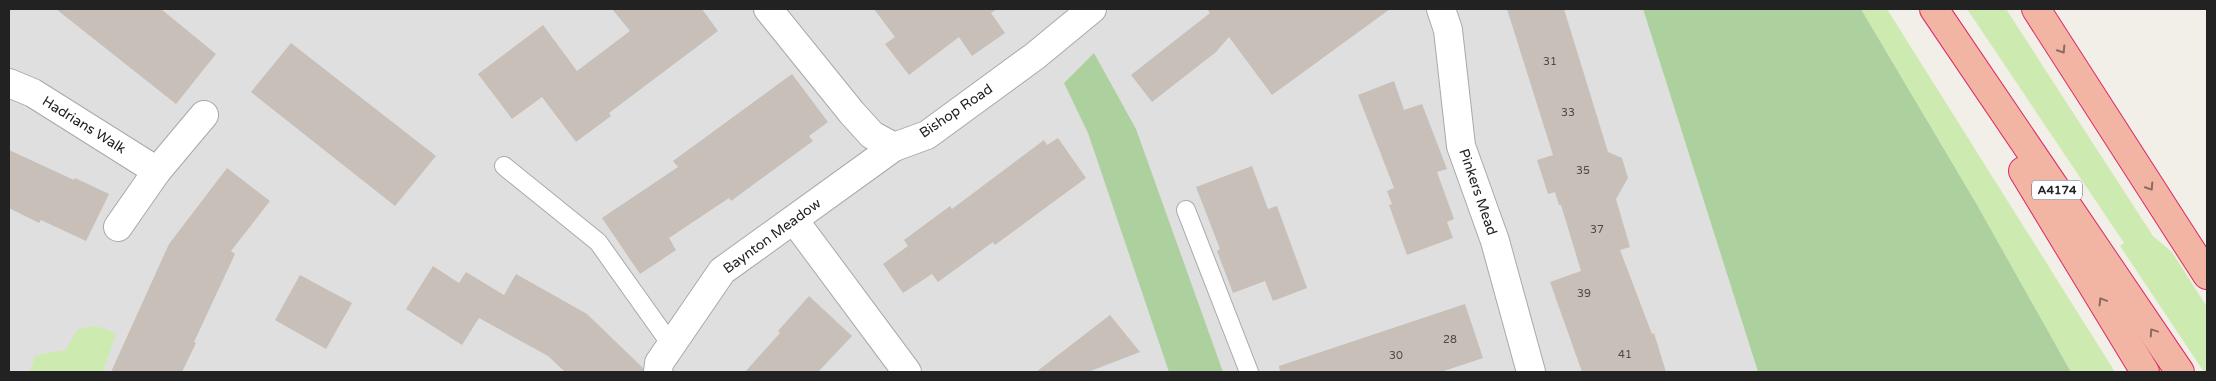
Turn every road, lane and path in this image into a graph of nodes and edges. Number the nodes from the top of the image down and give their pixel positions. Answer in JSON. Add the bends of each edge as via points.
{"nodes":[{"id":1,"x":768,"y":9,"type":"edge"},
{"id":2,"x":1092,"y":9,"type":"edge"},
{"id":3,"x":1441,"y":9,"type":"edge"},
{"id":4,"x":1924,"y":9,"type":"edge"},
{"id":5,"x":1934,"y":9,"type":"edge"},
{"id":6,"x":2036,"y":9,"type":"edge"},
{"id":7,"x":9,"y":83,"type":"edge"},
{"id":8,"x":204,"y":115,"type":"dead end"},
{"id":9,"x":894,"y":147,"type":"junction"},
{"id":10,"x":504,"y":166,"type":"dead end"},
{"id":11,"x":157,"y":171,"type":"junction"},
{"id":12,"x":1186,"y":210,"type":"dead end"},
{"id":13,"x":794,"y":220,"type":"junction"},
{"id":14,"x":118,"y":227,"type":"dead end"},
{"id":15,"x":2207,"y":275,"type":"edge"},
{"id":16,"x":672,"y":346,"type":"junction"},
{"id":17,"x":658,"y":372,"type":"edge"},
{"id":18,"x":907,"y":372,"type":"edge"},
{"id":19,"x":1249,"y":372,"type":"edge"},
{"id":20,"x":1531,"y":372,"type":"edge"},
{"id":21,"x":2145,"y":372,"type":"edge"},
{"id":22,"x":2180,"y":372,"type":"edge"}],
"edges":[{"from":1,"to":9,"type":"street","via":[[872,135]]},
{"from":2,"to":9,"type":"street","name":"Bishop Road","via":[[927,135]]},
{"from":3,"to":20,"type":"street","name":"Pinkers Mead","via":[[1448,30],[1461,146],[1494,241]]},
{"from":21,"to":4,"type":"highway","one_way":true},
{"from":22,"to":5,"type":"highway","number":"A4174","one_way":true},
{"from":6,"to":15,"type":"highway","one_way":true},
{"from":7,"to":11,"type":"street","name":"Hadrians Walk","via":[[33,93]]},
{"from":8,"to":11,"type":"street"},
{"from":9,"to":13,"type":"street","name":"Baynton Meadow"},
{"from":10,"to":16,"type":"lane","via":[[598,242]]},
{"from":11,"to":14,"type":"street"},
{"from":12,"to":19,"type":"lane"},
{"from":13,"to":16,"type":"street","name":"Baynton Meadow","via":[[722,271]]},
{"from":13,"to":18,"type":"street"},
{"from":16,"to":17,"type":"street","name":"Baynton Meadow","via":[[660,363]]}]}
